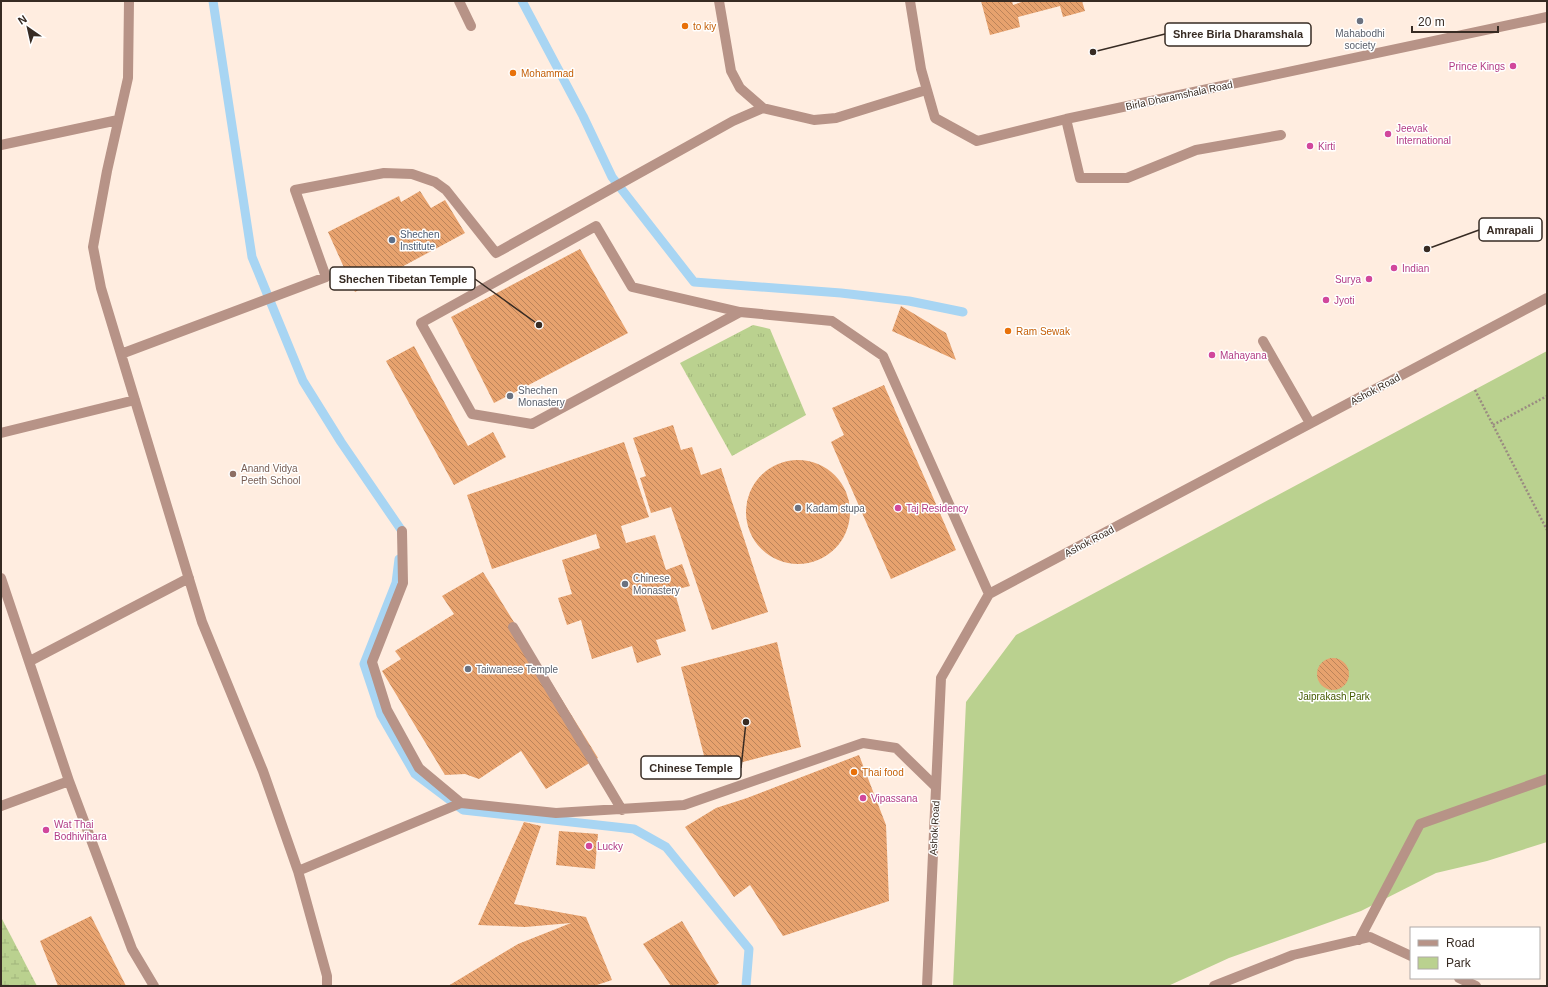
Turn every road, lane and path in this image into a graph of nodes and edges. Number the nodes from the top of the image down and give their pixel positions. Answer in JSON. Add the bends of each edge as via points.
{"nodes":[{"id":1,"x":129,"y":1,"type":"edge"},
{"id":2,"x":459,"y":1,"type":"edge"},
{"id":3,"x":719,"y":1,"type":"edge"},
{"id":4,"x":910,"y":1,"type":"edge"},
{"id":5,"x":1547,"y":17,"type":"edge"},
{"id":6,"x":471,"y":26,"type":"dead end"},
{"id":7,"x":926,"y":90,"type":"junction"},
{"id":8,"x":763,"y":108,"type":"junction"},
{"id":9,"x":1066,"y":119,"type":"junction"},
{"id":10,"x":118,"y":120,"type":"junction"},
{"id":11,"x":1281,"y":135,"type":"dead end"},
{"id":12,"x":1,"y":145,"type":"edge"},
{"id":13,"x":1547,"y":298,"type":"edge"},
{"id":14,"x":740,"y":312,"type":"junction"},
{"id":15,"x":1263,"y":341,"type":"dead end"},
{"id":16,"x":121,"y":354,"type":"junction"},
{"id":17,"x":1475,"y":390,"type":"dead end"},
{"id":18,"x":1547,"y":396,"type":"edge"},
{"id":19,"x":135,"y":400,"type":"junction"},
{"id":20,"x":1310,"y":423,"type":"junction"},
{"id":21,"x":1493,"y":425,"type":"junction"},
{"id":22,"x":1,"y":433,"type":"edge"},
{"id":23,"x":1547,"y":530,"type":"edge"},
{"id":24,"x":402,"y":531,"type":"dead end"},
{"id":25,"x":1,"y":578,"type":"edge"},
{"id":26,"x":189,"y":578,"type":"junction"},
{"id":27,"x":988,"y":594,"type":"junction"},
{"id":28,"x":513,"y":627,"type":"dead end"},
{"id":29,"x":30,"y":660,"type":"junction"},
{"id":30,"x":1547,"y":779,"type":"edge"},
{"id":31,"x":69,"y":781,"type":"junction"},
{"id":32,"x":936,"y":787,"type":"junction"},
{"id":33,"x":460,"y":803,"type":"junction"},
{"id":34,"x":1,"y":806,"type":"edge"},
{"id":35,"x":622,"y":810,"type":"junction"},
{"id":36,"x":298,"y":871,"type":"junction"},
{"id":37,"x":1359,"y":940,"type":"junction"},
{"id":38,"x":1410,"y":956,"type":"edge"},
{"id":39,"x":1460,"y":979,"type":"edge"},
{"id":40,"x":154,"y":986,"type":"edge"},
{"id":41,"x":327,"y":986,"type":"edge"},
{"id":42,"x":927,"y":986,"type":"edge"},
{"id":43,"x":1214,"y":986,"type":"edge"},
{"id":44,"x":1476,"y":986,"type":"edge"}],
"edges":[{"from":1,"to":10,"type":"street","via":[[128,78]]},
{"from":2,"to":6,"type":"street"},
{"from":3,"to":8,"type":"street","via":[[731,71],[740,88]]},
{"from":4,"to":7,"type":"street","name":"Birla Dharamshala Road"},
{"from":5,"to":9,"type":"street","name":"Birla Dharamshala Road"},
{"from":7,"to":8,"type":"street","via":[[836,118],[814,120]]},
{"from":7,"to":9,"type":"street","name":"Birla Dharamshala Road","via":[[936,118],[977,141]]},
{"from":8,"to":16,"type":"street","via":[[733,121],[496,254],[446,190],[435,182],[412,174],[384,173],[295,190],[326,277]]},
{"from":9,"to":11,"type":"street","via":[[1080,178],[1127,178],[1196,150]]},
{"from":10,"to":12,"type":"street"},
{"from":10,"to":16,"type":"street","via":[[93,246],[101,288]]},
{"from":13,"to":20,"type":"street","name":"Ashok Road"},
{"from":14,"to":14,"type":"street","via":[[532,424],[472,414],[421,323],[596,226],[632,287]]},
{"from":14,"to":27,"type":"street","via":[[832,321],[883,356]]},
{"from":15,"to":20,"type":"street"},
{"from":16,"to":19,"type":"street"},
{"from":17,"to":21,"type":"path"},
{"from":18,"to":21,"type":"path"},
{"from":19,"to":22,"type":"street"},
{"from":19,"to":26,"type":"street"},
{"from":20,"to":27,"type":"street","name":"Ashok Road"},
{"from":21,"to":23,"type":"path"},
{"from":24,"to":33,"type":"street","via":[[403,583],[372,662],[387,710],[419,768]]},
{"from":25,"to":29,"type":"street"},
{"from":26,"to":29,"type":"street"},
{"from":26,"to":36,"type":"street","via":[[202,622],[263,771]]},
{"from":27,"to":32,"type":"street","name":"Ashok Road","via":[[941,678]]},
{"from":28,"to":35,"type":"street"},
{"from":29,"to":31,"type":"street"},
{"from":30,"to":37,"type":"street","via":[[1420,824]]},
{"from":31,"to":34,"type":"street"},
{"from":31,"to":40,"type":"street","via":[[132,949]]},
{"from":32,"to":35,"type":"street","via":[[896,748],[863,743],[684,805]]},
{"from":32,"to":42,"type":"street","name":"Ashok Road"},
{"from":33,"to":35,"type":"street","via":[[556,813]]},
{"from":33,"to":36,"type":"street"},
{"from":36,"to":41,"type":"street","via":[[327,976]]},
{"from":37,"to":38,"type":"street","via":[[1370,937]]},
{"from":37,"to":43,"type":"street","via":[[1293,956]]},
{"from":39,"to":44,"type":"street"}]}
